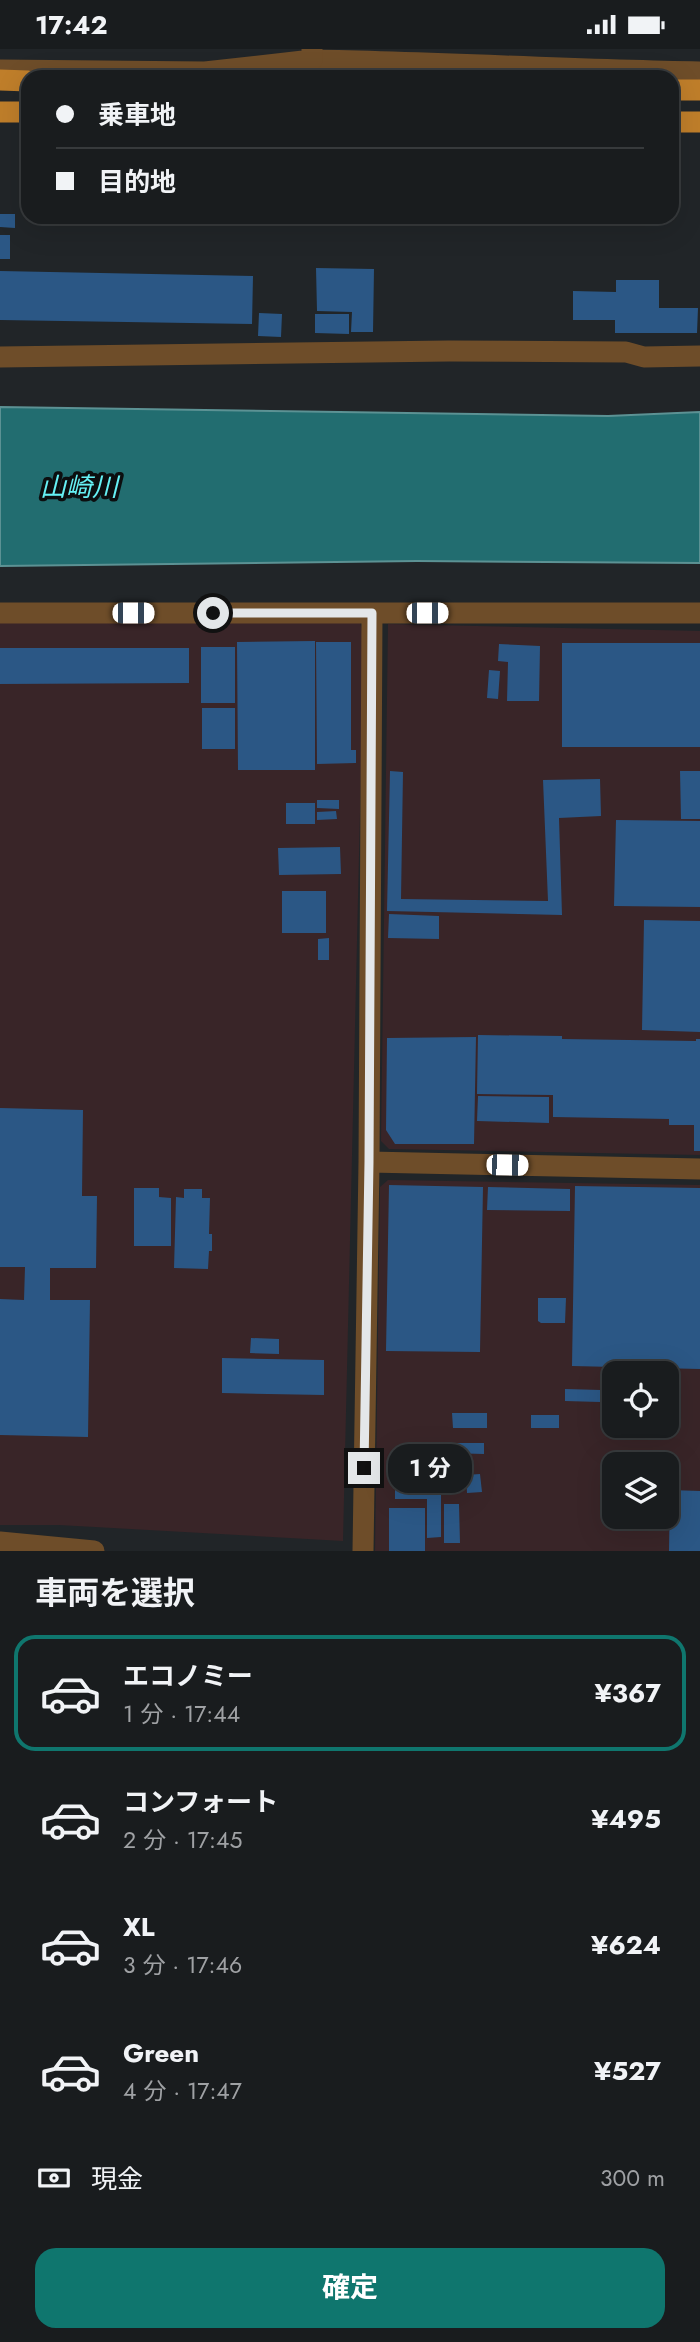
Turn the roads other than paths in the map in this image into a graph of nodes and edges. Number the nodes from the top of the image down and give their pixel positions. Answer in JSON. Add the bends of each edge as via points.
{"nodes":[{"id":1,"x":312,"y":54,"type":"edge"},
{"id":2,"x":0,"y":70,"type":"edge"},
{"id":3,"x":21,"y":70,"type":"edge"},
{"id":4,"x":217,"y":70,"type":"edge"},
{"id":5,"x":601,"y":70,"type":"edge"},
{"id":6,"x":679,"y":72,"type":"edge"},
{"id":7,"x":700,"y":72,"type":"edge"},
{"id":8,"x":0,"y":81,"type":"edge"},
{"id":9,"x":21,"y":81,"type":"edge"},
{"id":10,"x":679,"y":90,"type":"edge"},
{"id":11,"x":700,"y":90,"type":"edge"},
{"id":12,"x":0,"y":112,"type":"edge"},
{"id":13,"x":21,"y":112,"type":"edge"},
{"id":14,"x":679,"y":122,"type":"edge"},
{"id":15,"x":700,"y":122,"type":"edge"},
{"id":16,"x":700,"y":356,"type":"edge"},
{"id":17,"x":0,"y":358,"type":"edge"},
{"id":18,"x":0,"y":613,"type":"edge"},
{"id":19,"x":372,"y":613,"type":"junction"},
{"id":20,"x":700,"y":613,"type":"edge"},
{"id":21,"x":369,"y":1162,"type":"junction"},
{"id":22,"x":700,"y":1169,"type":"edge"},
{"id":23,"x":0,"y":1542,"type":"edge"},
{"id":24,"x":94,"y":1551,"type":"edge"},
{"id":25,"x":363,"y":1551,"type":"edge"}],
"edges":[{"from":1,"to":4,"type":"street"},
{"from":1,"to":5,"type":"street"},
{"from":2,"to":3,"type":"street"},
{"from":6,"to":7,"type":"street"},
{"from":8,"to":9,"type":"highway"},
{"from":10,"to":11,"type":"highway"},
{"from":12,"to":13,"type":"highway"},
{"from":14,"to":15,"type":"highway"},
{"from":16,"to":17,"type":"street","via":[[449,351]]},
{"from":18,"to":19,"type":"street"},
{"from":19,"to":20,"type":"street"},
{"from":19,"to":21,"type":"street"},
{"from":21,"to":22,"type":"street"},
{"from":21,"to":25,"type":"street"},
{"from":23,"to":24,"type":"street"}]}
